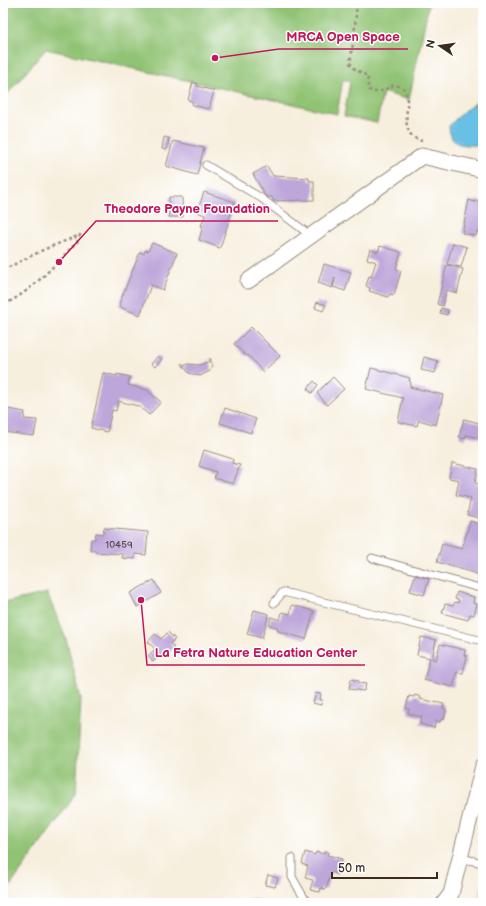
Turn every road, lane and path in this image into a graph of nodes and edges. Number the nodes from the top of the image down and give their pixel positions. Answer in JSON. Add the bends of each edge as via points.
{"nodes":[{"id":1,"x":378,"y":3,"type":"edge"},
{"id":2,"x":357,"y":4,"type":"edge"},
{"id":3,"x":423,"y":149,"type":"junction"},
{"id":4,"x":206,"y":165,"type":"dead end"},
{"id":5,"x":483,"y":170,"type":"edge"},
{"id":6,"x":310,"y":235,"type":"junction"},
{"id":7,"x":3,"y":270,"type":"edge"},
{"id":8,"x":248,"y":281,"type":"dead end"},
{"id":9,"x":3,"y":305,"type":"edge"},
{"id":10,"x":372,"y":558,"type":"dead end"},
{"id":11,"x":483,"y":588,"type":"edge"},
{"id":12,"x":274,"y":603,"type":"dead end"},
{"id":13,"x":483,"y":641,"type":"edge"},
{"id":14,"x":482,"y":772,"type":"edge"},
{"id":15,"x":292,"y":858,"type":"dead end"},
{"id":16,"x":460,"y":858,"type":"junction"},
{"id":17,"x":483,"y":863,"type":"edge"},
{"id":18,"x":307,"y":903,"type":"edge"},
{"id":19,"x":444,"y":903,"type":"edge"}],
"edges":[{"from":1,"to":2,"type":"path"},
{"from":2,"to":3,"type":"path","via":[[350,63],[355,70],[366,76],[368,90],[371,92],[379,92],[394,85],[402,87],[406,93],[406,117],[411,135]]},
{"from":3,"to":5,"type":"street"},
{"from":3,"to":6,"type":"street"},
{"from":4,"to":6,"type":"lane","via":[[261,198]]},
{"from":6,"to":8,"type":"street"},
{"from":7,"to":9,"type":"path","via":[[45,248],[80,236],[34,286]]},
{"from":10,"to":11,"type":"lane"},
{"from":12,"to":13,"type":"lane","via":[[283,592]]},
{"from":14,"to":16,"type":"street"},
{"from":15,"to":18,"type":"lane","via":[[292,877]]},
{"from":16,"to":17,"type":"lane"},
{"from":16,"to":19,"type":"street","via":[[451,894]]}]}
